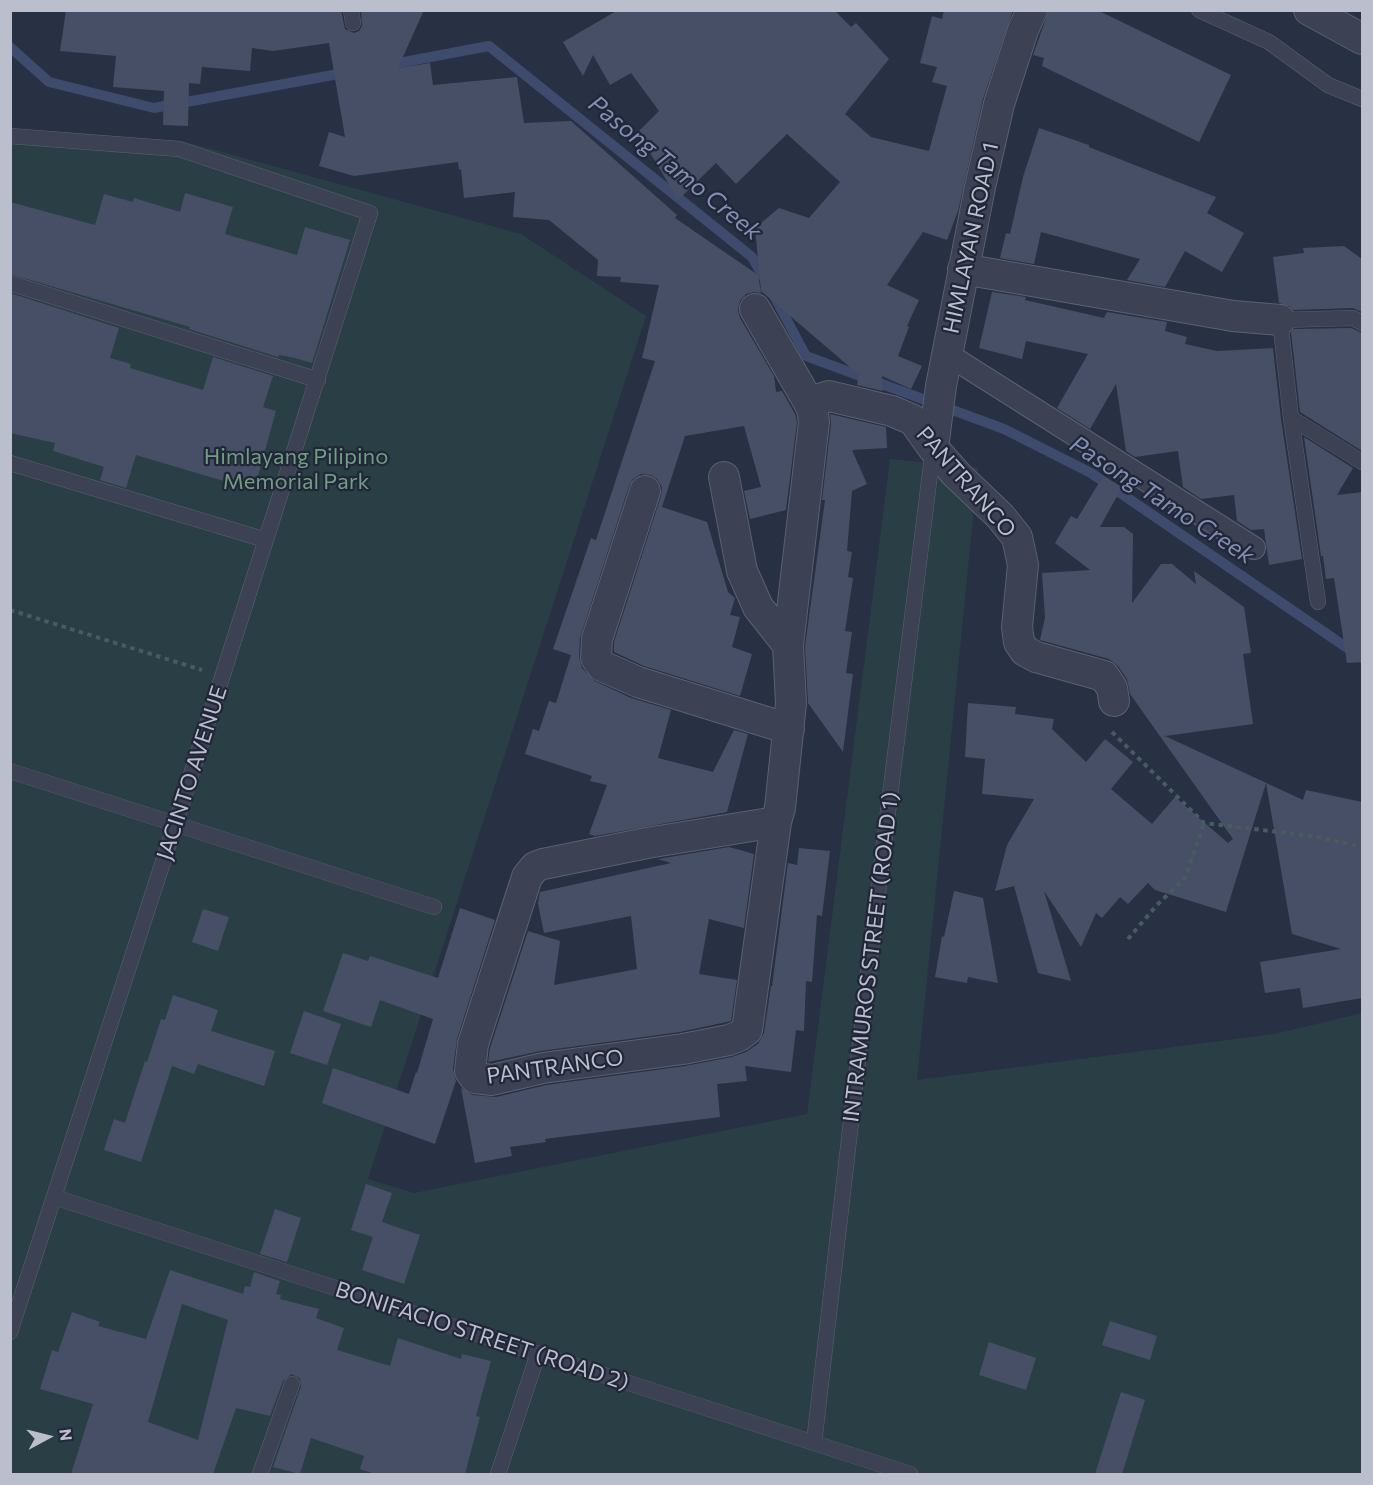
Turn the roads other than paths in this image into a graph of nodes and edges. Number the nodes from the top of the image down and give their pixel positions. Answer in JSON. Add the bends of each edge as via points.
{"nodes":[{"id":1,"x":1032,"y":10,"type":"edge"},
{"id":2,"x":1199,"y":10,"type":"edge"},
{"id":3,"x":1309,"y":10,"type":"edge"},
{"id":4,"x":1226,"y":16,"type":"edge"},
{"id":5,"x":1362,"y":39,"type":"edge"},
{"id":6,"x":1362,"y":99,"type":"edge"},
{"id":7,"x":10,"y":136,"type":"edge"},
{"id":8,"x":963,"y":268,"type":"junction"},
{"id":9,"x":10,"y":283,"type":"edge"},
{"id":10,"x":755,"y":309,"type":"dead end"},
{"id":11,"x":1280,"y":320,"type":"junction"},
{"id":12,"x":1362,"y":323,"type":"edge"},
{"id":13,"x":947,"y":354,"type":"junction"},
{"id":14,"x":318,"y":380,"type":"junction"},
{"id":15,"x":812,"y":408,"type":"junction"},
{"id":16,"x":1291,"y":418,"type":"junction"},
{"id":17,"x":932,"y":459,"type":"junction"},
{"id":18,"x":1362,"y":462,"type":"edge"},
{"id":19,"x":10,"y":463,"type":"edge"},
{"id":20,"x":724,"y":477,"type":"dead end"},
{"id":21,"x":645,"y":491,"type":"dead end"},
{"id":22,"x":266,"y":540,"type":"junction"},
{"id":23,"x":1254,"y":548,"type":"dead end"},
{"id":24,"x":1318,"y":602,"type":"dead end"},
{"id":25,"x":788,"y":645,"type":"junction"},
{"id":26,"x":1114,"y":701,"type":"road end"},
{"id":27,"x":789,"y":729,"type":"junction"},
{"id":28,"x":10,"y":771,"type":"edge"},
{"id":29,"x":776,"y":822,"type":"junction"},
{"id":30,"x":175,"y":825,"type":"junction"},
{"id":31,"x":434,"y":907,"type":"dead end"},
{"id":32,"x":54,"y":1197,"type":"junction"},
{"id":33,"x":10,"y":1332,"type":"edge"},
{"id":34,"x":538,"y":1354,"type":"junction"},
{"id":35,"x":292,"y":1384,"type":"dead end"},
{"id":36,"x":814,"y":1443,"type":"junction"},
{"id":37,"x":260,"y":1474,"type":"edge"},
{"id":38,"x":498,"y":1474,"type":"edge"},
{"id":39,"x":910,"y":1474,"type":"edge"}],
"edges":[{"from":1,"to":8,"type":"street","name":"HIMLAYAN ROAD 1","via":[[999,104]]},
{"from":2,"to":4,"type":"lane"},
{"from":3,"to":5,"type":"street"},
{"from":4,"to":6,"type":"lane","via":[[1328,85]]},
{"from":7,"to":14,"type":"lane","name":"JACINTO AVENUE","via":[[179,149],[370,213]]},
{"from":8,"to":11,"type":"street","via":[[1233,316]]},
{"from":8,"to":13,"type":"street","name":"HIMLAYAN ROAD 1"},
{"from":9,"to":14,"type":"lane"},
{"from":10,"to":15,"type":"street"},
{"from":11,"to":12,"type":"lane","via":[[1353,318]]},
{"from":11,"to":16,"type":"lane"},
{"from":13,"to":17,"type":"street","name":"HIMLAYAN ROAD 1"},
{"from":13,"to":23,"type":"street"},
{"from":14,"to":22,"type":"lane","name":"JACINTO AVENUE"},
{"from":15,"to":17,"type":"street","name":"PANTRANCO","via":[[829,396],[892,411],[913,420]]},
{"from":15,"to":25,"type":"street","name":"PANTRANCO","via":[[814,422]]},
{"from":16,"to":18,"type":"lane"},
{"from":16,"to":24,"type":"lane"},
{"from":17,"to":26,"type":"street","name":"PANTRANCO","via":[[957,475],[1017,537],[1023,565],[1017,627],[1025,651],[1104,676]]},
{"from":17,"to":36,"type":"lane","name":"INTRAMUROS STREET (ROAD 1)"},
{"from":19,"to":22,"type":"lane"},
{"from":20,"to":25,"type":"street","via":[[742,571],[758,607]]},
{"from":21,"to":27,"type":"street","via":[[597,639],[596,658],[602,666],[638,682]]},
{"from":22,"to":30,"type":"lane","name":"JACINTO AVENUE"},
{"from":25,"to":27,"type":"street","name":"PANTRANCO"},
{"from":27,"to":29,"type":"street","name":"PANTRANCO"},
{"from":28,"to":30,"type":"lane"},
{"from":29,"to":29,"type":"street","name":"PANTRANCO","via":[[747,1030],[729,1040],[683,1049],[543,1068],[492,1080],[475,1078],[470,1071],[473,1044],[527,877],[536,867],[647,843]]},
{"from":30,"to":31,"type":"lane"},
{"from":30,"to":32,"type":"lane","name":"JACINTO AVENUE"},
{"from":32,"to":33,"type":"lane","name":"JACINTO AVENUE"},
{"from":32,"to":34,"type":"lane","name":"BONIFACIO STREET (ROAD 2)"},
{"from":34,"to":36,"type":"lane","name":"BONIFACIO STREET (ROAD 2)"},
{"from":34,"to":38,"type":"lane"},
{"from":35,"to":37,"type":"lane"},
{"from":36,"to":39,"type":"lane","name":"BONIFACIO STREET (ROAD 2)"}]}
